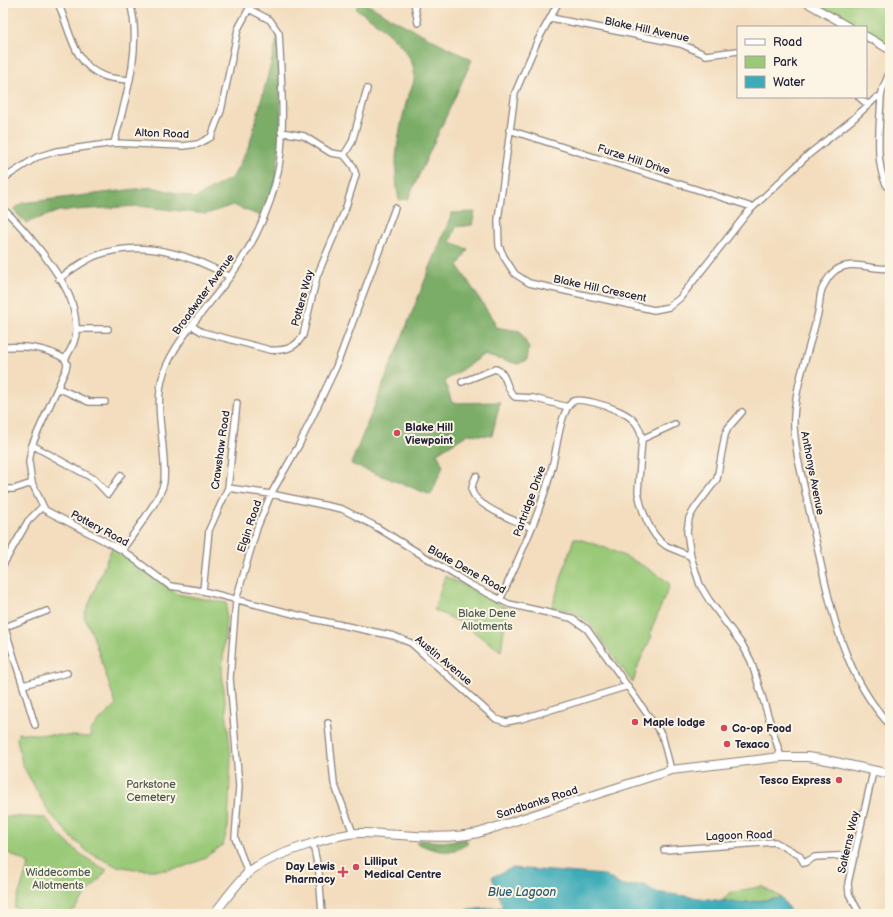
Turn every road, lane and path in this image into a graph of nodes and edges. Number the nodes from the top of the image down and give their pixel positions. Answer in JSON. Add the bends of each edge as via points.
{"nodes":[{"id":1,"x":58,"y":3,"type":"edge"},
{"id":2,"x":130,"y":3,"type":"edge"},
{"id":3,"x":414,"y":3,"type":"edge"},
{"id":4,"x":558,"y":3,"type":"edge"},
{"id":5,"x":807,"y":3,"type":"edge"},
{"id":6,"x":250,"y":6,"type":"edge"},
{"id":7,"x":551,"y":18,"type":"junction"},
{"id":8,"x":418,"y":22,"type":"dead end"},
{"id":9,"x":848,"y":26,"type":"edge"},
{"id":10,"x":867,"y":37,"type":"edge"},
{"id":11,"x":890,"y":50,"type":"edge"},
{"id":12,"x":737,"y":51,"type":"edge"},
{"id":13,"x":890,"y":71,"type":"edge"},
{"id":14,"x":128,"y":80,"type":"junction"},
{"id":15,"x":368,"y":89,"type":"dead end"},
{"id":16,"x":882,"y":97,"type":"junction"},
{"id":17,"x":860,"y":98,"type":"edge"},
{"id":18,"x":868,"y":105,"type":"junction"},
{"id":19,"x":509,"y":130,"type":"junction"},
{"id":20,"x":281,"y":132,"type":"junction"},
{"id":21,"x":114,"y":143,"type":"junction"},
{"id":22,"x":344,"y":155,"type":"junction"},
{"id":23,"x":4,"y":178,"type":"edge"},
{"id":24,"x":890,"y":190,"type":"edge"},
{"id":25,"x":752,"y":207,"type":"junction"},
{"id":26,"x":395,"y":208,"type":"dead end"},
{"id":27,"x":3,"y":209,"type":"edge"},
{"id":28,"x":890,"y":268,"type":"edge"},
{"id":29,"x":230,"y":277,"type":"junction"},
{"id":30,"x":59,"y":279,"type":"junction"},
{"id":31,"x":192,"y":326,"type":"junction"},
{"id":32,"x":76,"y":329,"type":"junction"},
{"id":33,"x":108,"y":329,"type":"dead end"},
{"id":34,"x":3,"y":347,"type":"edge"},
{"id":35,"x":65,"y":359,"type":"junction"},
{"id":36,"x":462,"y":382,"type":"dead end"},
{"id":37,"x":58,"y":388,"type":"junction"},
{"id":38,"x":104,"y":402,"type":"dead end"},
{"id":39,"x":237,"y":403,"type":"dead end"},
{"id":40,"x":568,"y":407,"type":"junction"},
{"id":41,"x":742,"y":412,"type":"dead end"},
{"id":42,"x":675,"y":424,"type":"dead end"},
{"id":43,"x":642,"y":439,"type":"junction"},
{"id":44,"x":32,"y":445,"type":"junction"},
{"id":45,"x":121,"y":475,"type":"dead end"},
{"id":46,"x":476,"y":476,"type":"dead end"},
{"id":47,"x":32,"y":482,"type":"junction"},
{"id":48,"x":228,"y":488,"type":"junction"},
{"id":49,"x":3,"y":489,"type":"edge"},
{"id":50,"x":271,"y":494,"type":"junction"},
{"id":51,"x":43,"y":506,"type":"junction"},
{"id":52,"x":530,"y":527,"type":"junction"},
{"id":53,"x":122,"y":550,"type":"junction"},
{"id":54,"x":691,"y":557,"type":"junction"},
{"id":55,"x":3,"y":565,"type":"edge"},
{"id":56,"x":203,"y":591,"type":"junction"},
{"id":57,"x":236,"y":600,"type":"junction"},
{"id":58,"x":500,"y":600,"type":"junction"},
{"id":59,"x":47,"y":612,"type":"dead end"},
{"id":60,"x":4,"y":624,"type":"edge"},
{"id":61,"x":67,"y":673,"type":"dead end"},
{"id":62,"x":23,"y":684,"type":"junction"},
{"id":63,"x":628,"y":686,"type":"junction"},
{"id":64,"x":328,"y":723,"type":"dead end"},
{"id":65,"x":35,"y":725,"type":"dead end"},
{"id":66,"x":890,"y":725,"type":"edge"},
{"id":67,"x":781,"y":757,"type":"junction"},
{"id":68,"x":671,"y":770,"type":"junction"},
{"id":69,"x":874,"y":772,"type":"junction"},
{"id":70,"x":890,"y":774,"type":"edge"},
{"id":71,"x":353,"y":833,"type":"junction"},
{"id":72,"x":313,"y":844,"type":"junction"},
{"id":73,"x":664,"y":850,"type":"dead end"},
{"id":74,"x":854,"y":855,"type":"junction"},
{"id":75,"x":248,"y":873,"type":"junction"},
{"id":76,"x":214,"y":914,"type":"edge"},
{"id":77,"x":322,"y":914,"type":"edge"},
{"id":78,"x":860,"y":914,"type":"edge"}],
"edges":[{"from":1,"to":14,"type":"street","via":[[78,54],[90,68],[104,76]]},
{"from":2,"to":14,"type":"street","via":[[135,42]]},
{"from":3,"to":8,"type":"street"},
{"from":4,"to":7,"type":"street","name":"Blake Hill Crescent"},
{"from":5,"to":9,"type":"street"},
{"from":6,"to":20,"type":"street","name":"Broadwater Avenue","via":[[270,20],[279,33]]},
{"from":6,"to":21,"type":"street","name":"Alton Road","via":[[238,29],[221,111],[211,137],[198,144],[183,146]]},
{"from":7,"to":12,"type":"street","name":"Blake Hill Avenue","via":[[681,44],[706,55]]},
{"from":7,"to":19,"type":"street","name":"Blake Hill Crescent","via":[[537,42],[515,93]]},
{"from":10,"to":11,"type":"street"},
{"from":13,"to":16,"type":"street"},
{"from":14,"to":21,"type":"street"},
{"from":15,"to":22,"type":"street","via":[[352,142]]},
{"from":16,"to":18,"type":"street","name":"Blake Hill Crescent","via":[[877,97]]},
{"from":16,"to":24,"type":"street","via":[[880,163],[884,180]]},
{"from":17,"to":18,"type":"street"},
{"from":18,"to":25,"type":"street","name":"Blake Hill Crescent","via":[[808,155]]},
{"from":19,"to":25,"type":"street","name":"Furze Hill Drive"},
{"from":19,"to":25,"type":"street","name":"Blake Hill Crescent","via":[[498,220],[499,246],[508,265],[520,279],[529,283],[654,310],[669,307],[698,277]]},
{"from":20,"to":22,"type":"street","via":[[304,136],[331,153]]},
{"from":20,"to":29,"type":"street","name":"Broadwater Avenue","via":[[281,151],[275,184],[256,235]]},
{"from":21,"to":23,"type":"street","name":"Alton Road","via":[[57,151],[37,158]]},
{"from":22,"to":31,"type":"street","name":"Potters Way","via":[[353,166],[355,180],[318,276],[300,341],[292,348],[270,350],[202,332]]},
{"from":26,"to":50,"type":"street","name":"Elgin Road","via":[[336,367],[299,445]]},
{"from":27,"to":30,"type":"street","via":[[13,217]]},
{"from":28,"to":66,"type":"street","name":"Anthonys Avenue","via":[[862,265],[845,267],[835,271],[825,284],[801,373],[794,416],[798,459],[839,637],[859,682]]},
{"from":29,"to":30,"type":"street","via":[[196,260],[135,249],[114,250],[97,256]]},
{"from":29,"to":31,"type":"street","name":"Broadwater Avenue"},
{"from":30,"to":32,"type":"street","via":[[72,303]]},
{"from":31,"to":53,"type":"street","name":"Broadwater Avenue","via":[[164,372],[160,398],[164,482],[159,495]]},
{"from":32,"to":33,"type":"street"},
{"from":32,"to":35,"type":"street","name":"Pottery Road","via":[[73,346]]},
{"from":34,"to":35,"type":"street","via":[[31,347]]},
{"from":35,"to":37,"type":"street","name":"Pottery Road","via":[[66,369]]},
{"from":36,"to":40,"type":"street","via":[[495,369],[503,374],[514,397],[534,398]]},
{"from":37,"to":38,"type":"street","via":[[89,402]]},
{"from":37,"to":44,"type":"street","name":"Pottery Road"},
{"from":39,"to":48,"type":"street","name":"Crawshaw Road"},
{"from":40,"to":43,"type":"street","via":[[576,400],[616,409],[638,425]]},
{"from":40,"to":52,"type":"street","name":"Partridge Drive","via":[[549,479]]},
{"from":41,"to":54,"type":"street","via":[[728,428],[717,479],[689,518],[687,532]]},
{"from":42,"to":43,"type":"street"},
{"from":43,"to":54,"type":"street","via":[[638,477],[640,501],[660,541]]},
{"from":44,"to":45,"type":"street","via":[[94,480],[108,494]]},
{"from":44,"to":47,"type":"street","name":"Pottery Road","via":[[29,462]]},
{"from":46,"to":52,"type":"street","via":[[472,487],[475,496],[501,515]]},
{"from":47,"to":49,"type":"street","via":[[14,489]]},
{"from":47,"to":51,"type":"street","name":"Pottery Road"},
{"from":48,"to":50,"type":"street","name":"Blake Dene Road"},
{"from":48,"to":56,"type":"street","name":"Crawshaw Road","via":[[209,530]]},
{"from":50,"to":57,"type":"street","name":"Elgin Road"},
{"from":50,"to":58,"type":"street","name":"Blake Dene Road","via":[[342,509]]},
{"from":51,"to":53,"type":"street","name":"Pottery Road","via":[[63,521]]},
{"from":51,"to":55,"type":"street","via":[[25,526]]},
{"from":52,"to":58,"type":"street","name":"Partridge Drive"},
{"from":53,"to":56,"type":"street","name":"Pottery Road","via":[[170,586]]},
{"from":54,"to":67,"type":"street","via":[[700,585],[751,661]]},
{"from":56,"to":57,"type":"street","name":"Pottery Road"},
{"from":57,"to":63,"type":"street","name":"Austin Avenue","via":[[394,636],[410,643],[502,722],[521,719]]},
{"from":57,"to":75,"type":"street","name":"Elgin Road","via":[[230,678],[239,786],[235,838]]},
{"from":58,"to":63,"type":"street","name":"Blake Dene Road","via":[[577,621],[587,629]]},
{"from":59,"to":60,"type":"street"},
{"from":60,"to":62,"type":"street"},
{"from":61,"to":62,"type":"street"},
{"from":62,"to":65,"type":"street"},
{"from":63,"to":68,"type":"street","name":"Blake Dene Road","via":[[662,735]]},
{"from":64,"to":71,"type":"street","via":[[334,783]]},
{"from":67,"to":68,"type":"main road","name":"Sandbanks Road"},
{"from":67,"to":69,"type":"main road","name":"Sandbanks Road","via":[[822,759]]},
{"from":68,"to":71,"type":"main road","name":"Sandbanks Road","via":[[467,836],[440,838]]},
{"from":69,"to":70,"type":"main road","name":"Sandbanks Road"},
{"from":69,"to":74,"type":"street","name":"Salterns Way"},
{"from":71,"to":72,"type":"main road","name":"Sandbanks Road"},
{"from":72,"to":75,"type":"main road","name":"Sandbanks Road","via":[[270,860]]},
{"from":72,"to":77,"type":"street","via":[[319,873]]},
{"from":73,"to":74,"type":"street","name":"Lagoon Road","via":[[766,842],[783,845],[798,855],[804,863],[815,857]]},
{"from":74,"to":78,"type":"street","name":"Salterns Way","via":[[848,889]]},
{"from":75,"to":76,"type":"main road","name":"Sandbanks Road"}]}
